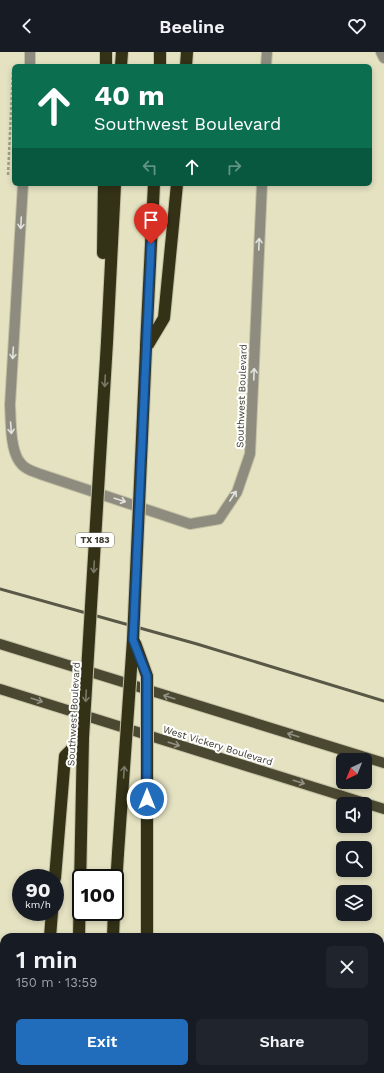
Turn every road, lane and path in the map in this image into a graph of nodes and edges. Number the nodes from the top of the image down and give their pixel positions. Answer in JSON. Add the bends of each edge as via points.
{"nodes":[{"id":1,"x":30,"y":52,"type":"edge"},
{"id":2,"x":106,"y":52,"type":"edge"},
{"id":3,"x":122,"y":52,"type":"edge"},
{"id":4,"x":160,"y":52,"type":"edge"},
{"id":5,"x":187,"y":52,"type":"edge"},
{"id":6,"x":267,"y":52,"type":"edge"},
{"id":7,"x":381,"y":52,"type":"edge"},
{"id":8,"x":384,"y":58,"type":"edge"},
{"id":9,"x":30,"y":64,"type":"edge"},
{"id":10,"x":106,"y":64,"type":"edge"},
{"id":11,"x":121,"y":64,"type":"edge"},
{"id":12,"x":160,"y":64,"type":"edge"},
{"id":13,"x":186,"y":64,"type":"edge"},
{"id":14,"x":266,"y":64,"type":"edge"},
{"id":15,"x":23,"y":186,"type":"edge"},
{"id":16,"x":104,"y":186,"type":"edge"},
{"id":17,"x":115,"y":186,"type":"edge"},
{"id":18,"x":154,"y":186,"type":"edge"},
{"id":19,"x":177,"y":186,"type":"edge"},
{"id":20,"x":262,"y":186,"type":"edge"},
{"id":21,"x":108,"y":313,"type":"junction"},
{"id":22,"x":146,"y":348,"type":"junction"},
{"id":23,"x":133,"y":640,"type":"junction"},
{"id":24,"x":0,"y":644,"type":"edge"},
{"id":25,"x":0,"y":689,"type":"edge"},
{"id":26,"x":84,"y":738,"type":"junction"},
{"id":27,"x":384,"y":763,"type":"edge"},
{"id":28,"x":384,"y":809,"type":"edge"},
{"id":29,"x":56,"y":869,"type":"edge"},
{"id":30,"x":117,"y":869,"type":"edge"},
{"id":31,"x":51,"y":921,"type":"edge"},
{"id":32,"x":114,"y":921,"type":"edge"},
{"id":33,"x":50,"y":933,"type":"edge"},
{"id":34,"x":79,"y":933,"type":"edge"},
{"id":35,"x":113,"y":933,"type":"edge"},
{"id":36,"x":147,"y":933,"type":"edge"}],
"edges":[{"from":1,"to":9,"type":"street"},
{"from":2,"to":10,"type":"highway"},
{"from":3,"to":11,"type":"highway"},
{"from":4,"to":12,"type":"highway"},
{"from":5,"to":13,"type":"highway"},
{"from":6,"to":14,"type":"street"},
{"from":7,"to":8,"type":"street"},
{"from":15,"to":20,"type":"street","name":"Southwest Boulevard","one_way":true,"via":[[10,405],[12,441],[18,461],[28,470],[190,524],[219,519],[237,492],[250,454]]},
{"from":16,"to":21,"type":"highway","via":[[103,264]]},
{"from":17,"to":21,"type":"highway","name":"Southwest Boulevard","number":"TX 183"},
{"from":18,"to":22,"type":"highway"},
{"from":19,"to":22,"type":"highway","via":[[164,318]]},
{"from":21,"to":26,"type":"highway","name":"Southwest Boulevard","number":"TX 183","one_way":true,"bridge":true},
{"from":22,"to":23,"type":"highway","bridge":true},
{"from":30,"to":23,"type":"highway","one_way":true,"bridge":true},
{"from":23,"to":36,"type":"highway","bridge":true,"via":[[147,676]]},
{"from":27,"to":24,"type":"main road","one_way":true},
{"from":25,"to":28,"type":"main road","name":"West Vickery Boulevard","one_way":true},
{"from":26,"to":29,"type":"highway","via":[[65,756]]},
{"from":26,"to":34,"type":"highway","name":"Southwest Boulevard","number":"TX 183"},
{"from":31,"to":33,"type":"highway"},
{"from":32,"to":35,"type":"highway"}]}
